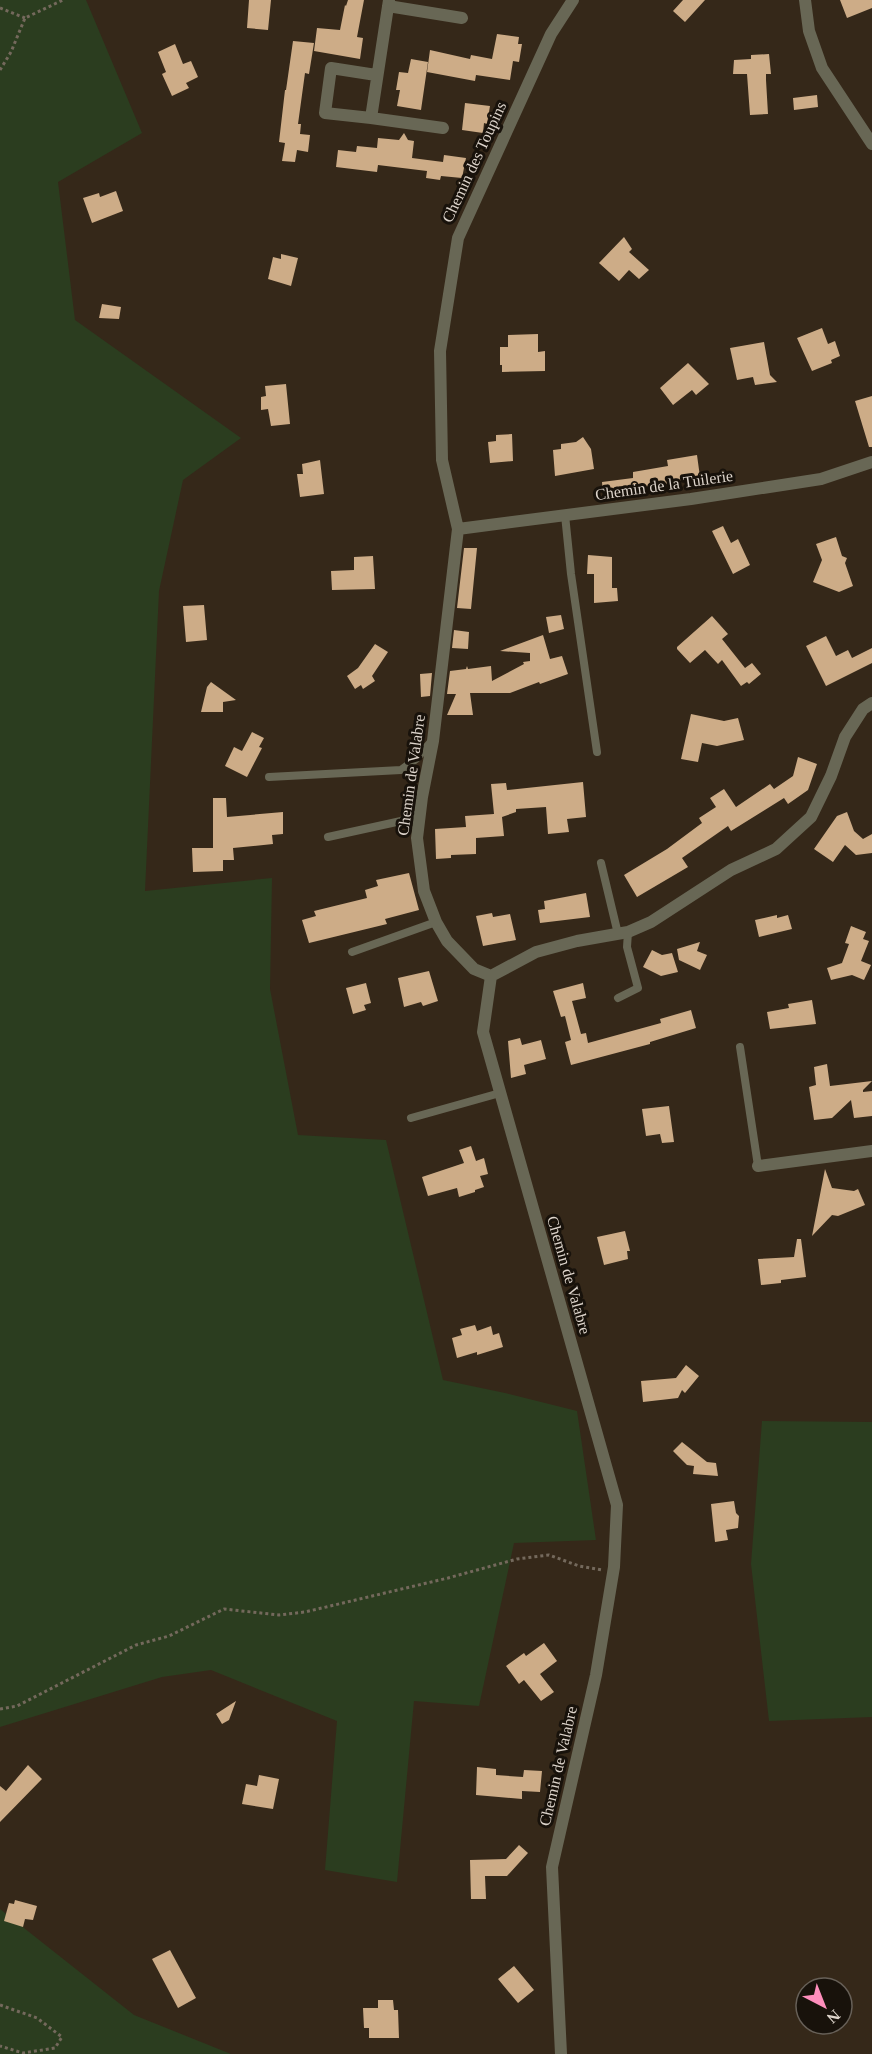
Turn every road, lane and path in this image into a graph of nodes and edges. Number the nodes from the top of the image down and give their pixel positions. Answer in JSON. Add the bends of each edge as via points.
{"nodes":[{"id":1,"x":63,"y":0,"type":"edge"},
{"id":2,"x":573,"y":0,"type":"edge"},
{"id":3,"x":805,"y":0,"type":"edge"},
{"id":4,"x":388,"y":3,"type":"edge"},
{"id":5,"x":0,"y":8,"type":"edge"},
{"id":6,"x":25,"y":18,"type":"junction"},
{"id":7,"x":462,"y":18,"type":"dead end"},
{"id":8,"x":0,"y":70,"type":"edge"},
{"id":9,"x":376,"y":75,"type":"junction"},
{"id":10,"x":371,"y":118,"type":"junction"},
{"id":11,"x":443,"y":128,"type":"dead end"},
{"id":12,"x":872,"y":144,"type":"edge"},
{"id":13,"x":872,"y":462,"type":"edge"},
{"id":14,"x":565,"y":515,"type":"junction"},
{"id":15,"x":458,"y":529,"type":"junction"},
{"id":16,"x":872,"y":703,"type":"edge"},
{"id":17,"x":432,"y":741,"type":"junction"},
{"id":18,"x":597,"y":752,"type":"dead end"},
{"id":19,"x":268,"y":777,"type":"dead end"},
{"id":20,"x":419,"y":814,"type":"junction"},
{"id":21,"x":328,"y":837,"type":"dead end"},
{"id":22,"x":602,"y":863,"type":"dead end"},
{"id":23,"x":436,"y":922,"type":"junction"},
{"id":24,"x":623,"y":933,"type":"junction"},
{"id":25,"x":352,"y":952,"type":"dead end"},
{"id":26,"x":490,"y":976,"type":"junction"},
{"id":27,"x":618,"y":998,"type":"dead end"},
{"id":28,"x":740,"y":1047,"type":"dead end"},
{"id":29,"x":500,"y":1093,"type":"junction"},
{"id":30,"x":411,"y":1118,"type":"dead end"},
{"id":31,"x":872,"y":1151,"type":"edge"},
{"id":32,"x":758,"y":1166,"type":"joint"},
{"id":33,"x":613,"y":1572,"type":"junction"},
{"id":34,"x":0,"y":1708,"type":"edge"},
{"id":35,"x":0,"y":2005,"type":"edge"},
{"id":36,"x":0,"y":2046,"type":"edge"},
{"id":37,"x":561,"y":2054,"type":"edge"}],
"edges":[{"from":1,"to":6,"type":"path"},
{"from":2,"to":15,"type":"street","name":"Chemin des Toupins","via":[[550,34],[458,238],[440,351],[442,460]]},
{"from":3,"to":12,"type":"street","via":[[809,31],[822,68]]},
{"from":4,"to":7,"type":"street"},
{"from":4,"to":9,"type":"street"},
{"from":5,"to":6,"type":"path"},
{"from":6,"to":8,"type":"path"},
{"from":9,"to":10,"type":"street"},
{"from":9,"to":10,"type":"street","via":[[331,68],[327,102],[326,113]]},
{"from":10,"to":11,"type":"street"},
{"from":13,"to":14,"type":"street","name":"Chemin de la Tuilerie","via":[[821,479]]},
{"from":14,"to":15,"type":"street","name":"Chemin de la Tuilerie"},
{"from":14,"to":18,"type":"lane"},
{"from":15,"to":17,"type":"street","name":"Chemin de Valabre"},
{"from":16,"to":24,"type":"street","via":[[862,709],[845,737],[811,817],[776,849],[731,870],[651,922]]},
{"from":17,"to":19,"type":"lane","via":[[401,770]]},
{"from":17,"to":20,"type":"street","name":"Chemin de Valabre"},
{"from":20,"to":21,"type":"lane"},
{"from":20,"to":23,"type":"street","name":"Chemin de Valabre","via":[[417,838],[424,891]]},
{"from":22,"to":24,"type":"lane"},
{"from":23,"to":25,"type":"lane"},
{"from":23,"to":26,"type":"street","name":"Chemin de Valabre","via":[[447,941],[474,969]]},
{"from":24,"to":26,"type":"street","via":[[537,952]]},
{"from":24,"to":27,"type":"lane","via":[[638,988]]},
{"from":26,"to":29,"type":"street","name":"Chemin de Valabre","via":[[483,1032]]},
{"from":28,"to":32,"type":"lane"},
{"from":29,"to":30,"type":"lane"},
{"from":29,"to":33,"type":"street","name":"Chemin de Valabre","via":[[617,1505]]},
{"from":31,"to":32,"type":"street"},
{"from":33,"to":34,"type":"path","via":[[549,1555],[517,1559],[304,1612],[279,1615],[224,1609],[169,1636],[136,1645],[17,1706]]},
{"from":33,"to":37,"type":"street","name":"Chemin de Valabre","via":[[596,1675],[552,1867]]},
{"from":35,"to":36,"type":"path","via":[[37,2018],[62,2037],[54,2048],[23,2053]]}]}
